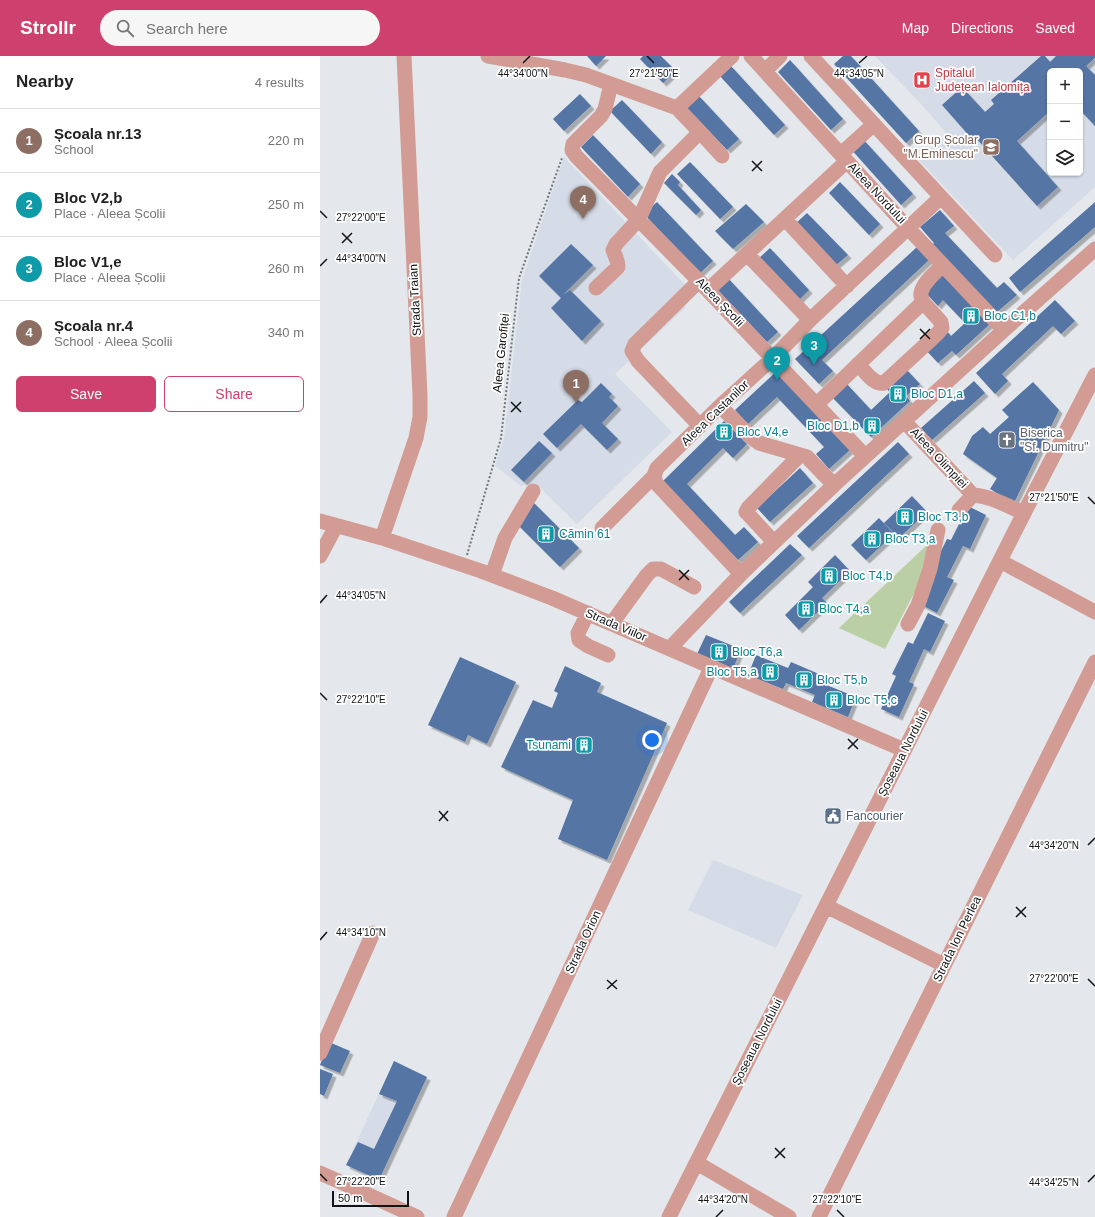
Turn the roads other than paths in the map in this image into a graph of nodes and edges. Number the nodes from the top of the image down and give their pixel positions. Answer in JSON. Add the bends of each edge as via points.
{"nodes":[{"id":1,"x":404,"y":56,"type":"edge"},
{"id":2,"x":488,"y":56,"type":"edge"},
{"id":3,"x":732,"y":56,"type":"edge"},
{"id":4,"x":751,"y":56,"type":"edge"},
{"id":5,"x":780,"y":56,"type":"edge"},
{"id":6,"x":811,"y":56,"type":"edge"},
{"id":7,"x":566,"y":63,"type":"edge"},
{"id":8,"x":765,"y":71,"type":"junction"},
{"id":9,"x":611,"y":84,"type":"junction"},
{"id":10,"x":677,"y":108,"type":"junction"},
{"id":11,"x":874,"y":124,"type":"junction"},
{"id":12,"x":700,"y":132,"type":"junction"},
{"id":13,"x":722,"y":156,"type":"dead end"},
{"id":14,"x":844,"y":157,"type":"junction"},
{"id":15,"x":941,"y":197,"type":"junction"},
{"id":16,"x":639,"y":219,"type":"junction"},
{"id":17,"x":785,"y":219,"type":"junction"},
{"id":18,"x":908,"y":228,"type":"junction"},
{"id":19,"x":1095,"y":249,"type":"edge"},
{"id":20,"x":747,"y":254,"type":"junction"},
{"id":21,"x":995,"y":255,"type":"dead end"},
{"id":22,"x":944,"y":265,"type":"junction"},
{"id":23,"x":704,"y":285,"type":"junction"},
{"id":24,"x":847,"y":286,"type":"junction"},
{"id":25,"x":596,"y":288,"type":"dead end"},
{"id":26,"x":923,"y":302,"type":"junction"},
{"id":27,"x":810,"y":320,"type":"junction"},
{"id":28,"x":1004,"y":330,"type":"junction"},
{"id":29,"x":773,"y":358,"type":"junction"},
{"id":30,"x":858,"y":364,"type":"junction"},
{"id":31,"x":1095,"y":375,"type":"edge"},
{"id":32,"x":816,"y":404,"type":"junction"},
{"id":33,"x":720,"y":406,"type":"junction"},
{"id":34,"x":904,"y":421,"type":"junction"},
{"id":35,"x":700,"y":426,"type":"junction"},
{"id":36,"x":800,"y":455,"type":"junction"},
{"id":37,"x":865,"y":456,"type":"junction"},
{"id":38,"x":654,"y":476,"type":"junction"},
{"id":39,"x":834,"y":485,"type":"junction"},
{"id":40,"x":533,"y":491,"type":"dead end"},
{"id":41,"x":973,"y":495,"type":"junction"},
{"id":42,"x":959,"y":510,"type":"dead end"},
{"id":43,"x":1024,"y":514,"type":"junction"},
{"id":44,"x":320,"y":521,"type":"edge"},
{"id":45,"x":336,"y":526,"type":"junction"},
{"id":46,"x":602,"y":528,"type":"dead end"},
{"id":47,"x":938,"y":530,"type":"dead end"},
{"id":48,"x":382,"y":538,"type":"junction"},
{"id":49,"x":774,"y":542,"type":"junction"},
{"id":50,"x":320,"y":556,"type":"edge"},
{"id":51,"x":1000,"y":561,"type":"junction"},
{"id":52,"x":741,"y":574,"type":"junction"},
{"id":53,"x":492,"y":575,"type":"junction"},
{"id":54,"x":694,"y":587,"type":"dead end"},
{"id":55,"x":1095,"y":612,"type":"edge"},
{"id":56,"x":588,"y":613,"type":"junction"},
{"id":57,"x":612,"y":623,"type":"junction"},
{"id":58,"x":908,"y":624,"type":"dead end"},
{"id":59,"x":670,"y":648,"type":"junction"},
{"id":60,"x":608,"y":655,"type":"dead end"},
{"id":61,"x":1095,"y":662,"type":"edge"},
{"id":62,"x":712,"y":666,"type":"junction"},
{"id":63,"x":904,"y":750,"type":"junction"},
{"id":64,"x":826,"y":906,"type":"junction"},
{"id":65,"x":373,"y":933,"type":"dead end"},
{"id":66,"x":944,"y":965,"type":"junction"},
{"id":67,"x":320,"y":1054,"type":"edge"},
{"id":68,"x":697,"y":1162,"type":"junction"},
{"id":69,"x":320,"y":1173,"type":"edge"},
{"id":70,"x":417,"y":1217,"type":"edge"},
{"id":71,"x":454,"y":1217,"type":"edge"},
{"id":72,"x":669,"y":1217,"type":"edge"},
{"id":73,"x":788,"y":1217,"type":"edge"},
{"id":74,"x":819,"y":1217,"type":"edge"}],
"edges":[{"from":1,"to":48,"type":"street","name":"Strada Traian","via":[[420,417],[416,438]]},
{"from":2,"to":7,"type":"street"},
{"from":3,"to":10,"type":"street"},
{"from":4,"to":8,"type":"street","name":"Aleea Nordului"},
{"from":5,"to":8,"type":"street"},
{"from":6,"to":11,"type":"street"},
{"from":7,"to":9,"type":"street","via":[[586,75]]},
{"from":8,"to":14,"type":"street","name":"Aleea Nordului"},
{"from":9,"to":10,"type":"street"},
{"from":9,"to":16,"type":"street","name":"Aleea Școlii","via":[[601,116],[573,144],[572,150]]},
{"from":10,"to":12,"type":"street"},
{"from":11,"to":14,"type":"street"},
{"from":11,"to":15,"type":"street"},
{"from":12,"to":13,"type":"street"},
{"from":12,"to":16,"type":"street","via":[[660,172]]},
{"from":14,"to":17,"type":"street"},
{"from":14,"to":18,"type":"street","name":"Aleea Nordului"},
{"from":15,"to":18,"type":"street","name":"Aleea Castanilor"},
{"from":15,"to":21,"type":"street"},
{"from":16,"to":23,"type":"street","name":"Aleea Școlii"},
{"from":16,"to":25,"type":"street","via":[[613,250],[618,267]]},
{"from":17,"to":20,"type":"street"},
{"from":17,"to":24,"type":"street"},
{"from":18,"to":22,"type":"street","name":"Aleea Nordului"},
{"from":18,"to":24,"type":"street","name":"Aleea Castanilor"},
{"from":19,"to":28,"type":"street"},
{"from":20,"to":23,"type":"street"},
{"from":20,"to":27,"type":"street"},
{"from":22,"to":26,"type":"street","via":[[922,288],[920,294]]},
{"from":22,"to":28,"type":"street","name":"Aleea Nordului"},
{"from":23,"to":29,"type":"street","name":"Aleea Școlii"},
{"from":23,"to":35,"type":"street","via":[[635,344],[632,351],[638,361]]},
{"from":24,"to":27,"type":"street","name":"Aleea Castanilor"},
{"from":26,"to":30,"type":"street"},
{"from":26,"to":30,"type":"street","via":[[941,322],[942,328],[937,334],[884,383],[876,382]]},
{"from":27,"to":29,"type":"street","name":"Aleea Castanilor"},
{"from":28,"to":34,"type":"street"},
{"from":29,"to":32,"type":"street","name":"Aleea Școlii"},
{"from":29,"to":33,"type":"street","name":"Aleea Castanilor"},
{"from":30,"to":32,"type":"street"},
{"from":31,"to":43,"type":"street","name":"Șoseaua Nordului"},
{"from":32,"to":37,"type":"street","name":"Aleea Școlii"},
{"from":33,"to":35,"type":"street","name":"Aleea Castanilor"},
{"from":33,"to":36,"type":"street","via":[[759,443]]},
{"from":34,"to":37,"type":"street"},
{"from":34,"to":41,"type":"street","name":"Aleea Olimpiei"},
{"from":35,"to":38,"type":"street","name":"Aleea Castanilor","via":[[657,468]]},
{"from":36,"to":39,"type":"street","via":[[807,457]]},
{"from":36,"to":49,"type":"street","via":[[746,512]]},
{"from":37,"to":39,"type":"street"},
{"from":38,"to":46,"type":"street","name":"Aleea Castanilor"},
{"from":38,"to":52,"type":"street","via":[[656,483]]},
{"from":39,"to":49,"type":"street"},
{"from":40,"to":53,"type":"street","via":[[505,538]]},
{"from":41,"to":42,"type":"street","name":"Aleea Olimpiei"},
{"from":41,"to":43,"type":"street","name":"Aleea Olimpiei","via":[[994,500]]},
{"from":43,"to":51,"type":"street","name":"Șoseaua Nordului"},
{"from":44,"to":45,"type":"street","name":"Strada Viilor"},
{"from":45,"to":48,"type":"street","name":"Strada Viilor"},
{"from":45,"to":50,"type":"street"},
{"from":47,"to":58,"type":"street","via":[[930,569],[918,605]]},
{"from":48,"to":53,"type":"street","name":"Strada Viilor"},
{"from":49,"to":52,"type":"street"},
{"from":51,"to":55,"type":"street"},
{"from":51,"to":63,"type":"street","name":"Șoseaua Nordului"},
{"from":52,"to":59,"type":"street"},
{"from":53,"to":56,"type":"street","name":"Strada Viilor"},
{"from":54,"to":57,"type":"street","via":[[661,569],[653,569]]},
{"from":56,"to":57,"type":"street","name":"Strada Viilor"},
{"from":56,"to":60,"type":"street","via":[[578,633],[579,640]]},
{"from":57,"to":59,"type":"street","name":"Strada Viilor"},
{"from":59,"to":62,"type":"street","name":"Strada Viilor"},
{"from":61,"to":66,"type":"street","name":"Strada Ion Perlea"},
{"from":62,"to":63,"type":"street","name":"Strada Viilor"},
{"from":62,"to":71,"type":"street","name":"Strada Orion"},
{"from":63,"to":64,"type":"street","name":"Șoseaua Nordului"},
{"from":64,"to":66,"type":"street"},
{"from":64,"to":68,"type":"street","name":"Șoseaua Nordului"},
{"from":65,"to":67,"type":"street"},
{"from":66,"to":74,"type":"street","name":"Strada Ion Perlea"},
{"from":68,"to":72,"type":"street","name":"Șoseaua Nordului"},
{"from":68,"to":73,"type":"street"},
{"from":69,"to":70,"type":"street"}]}
